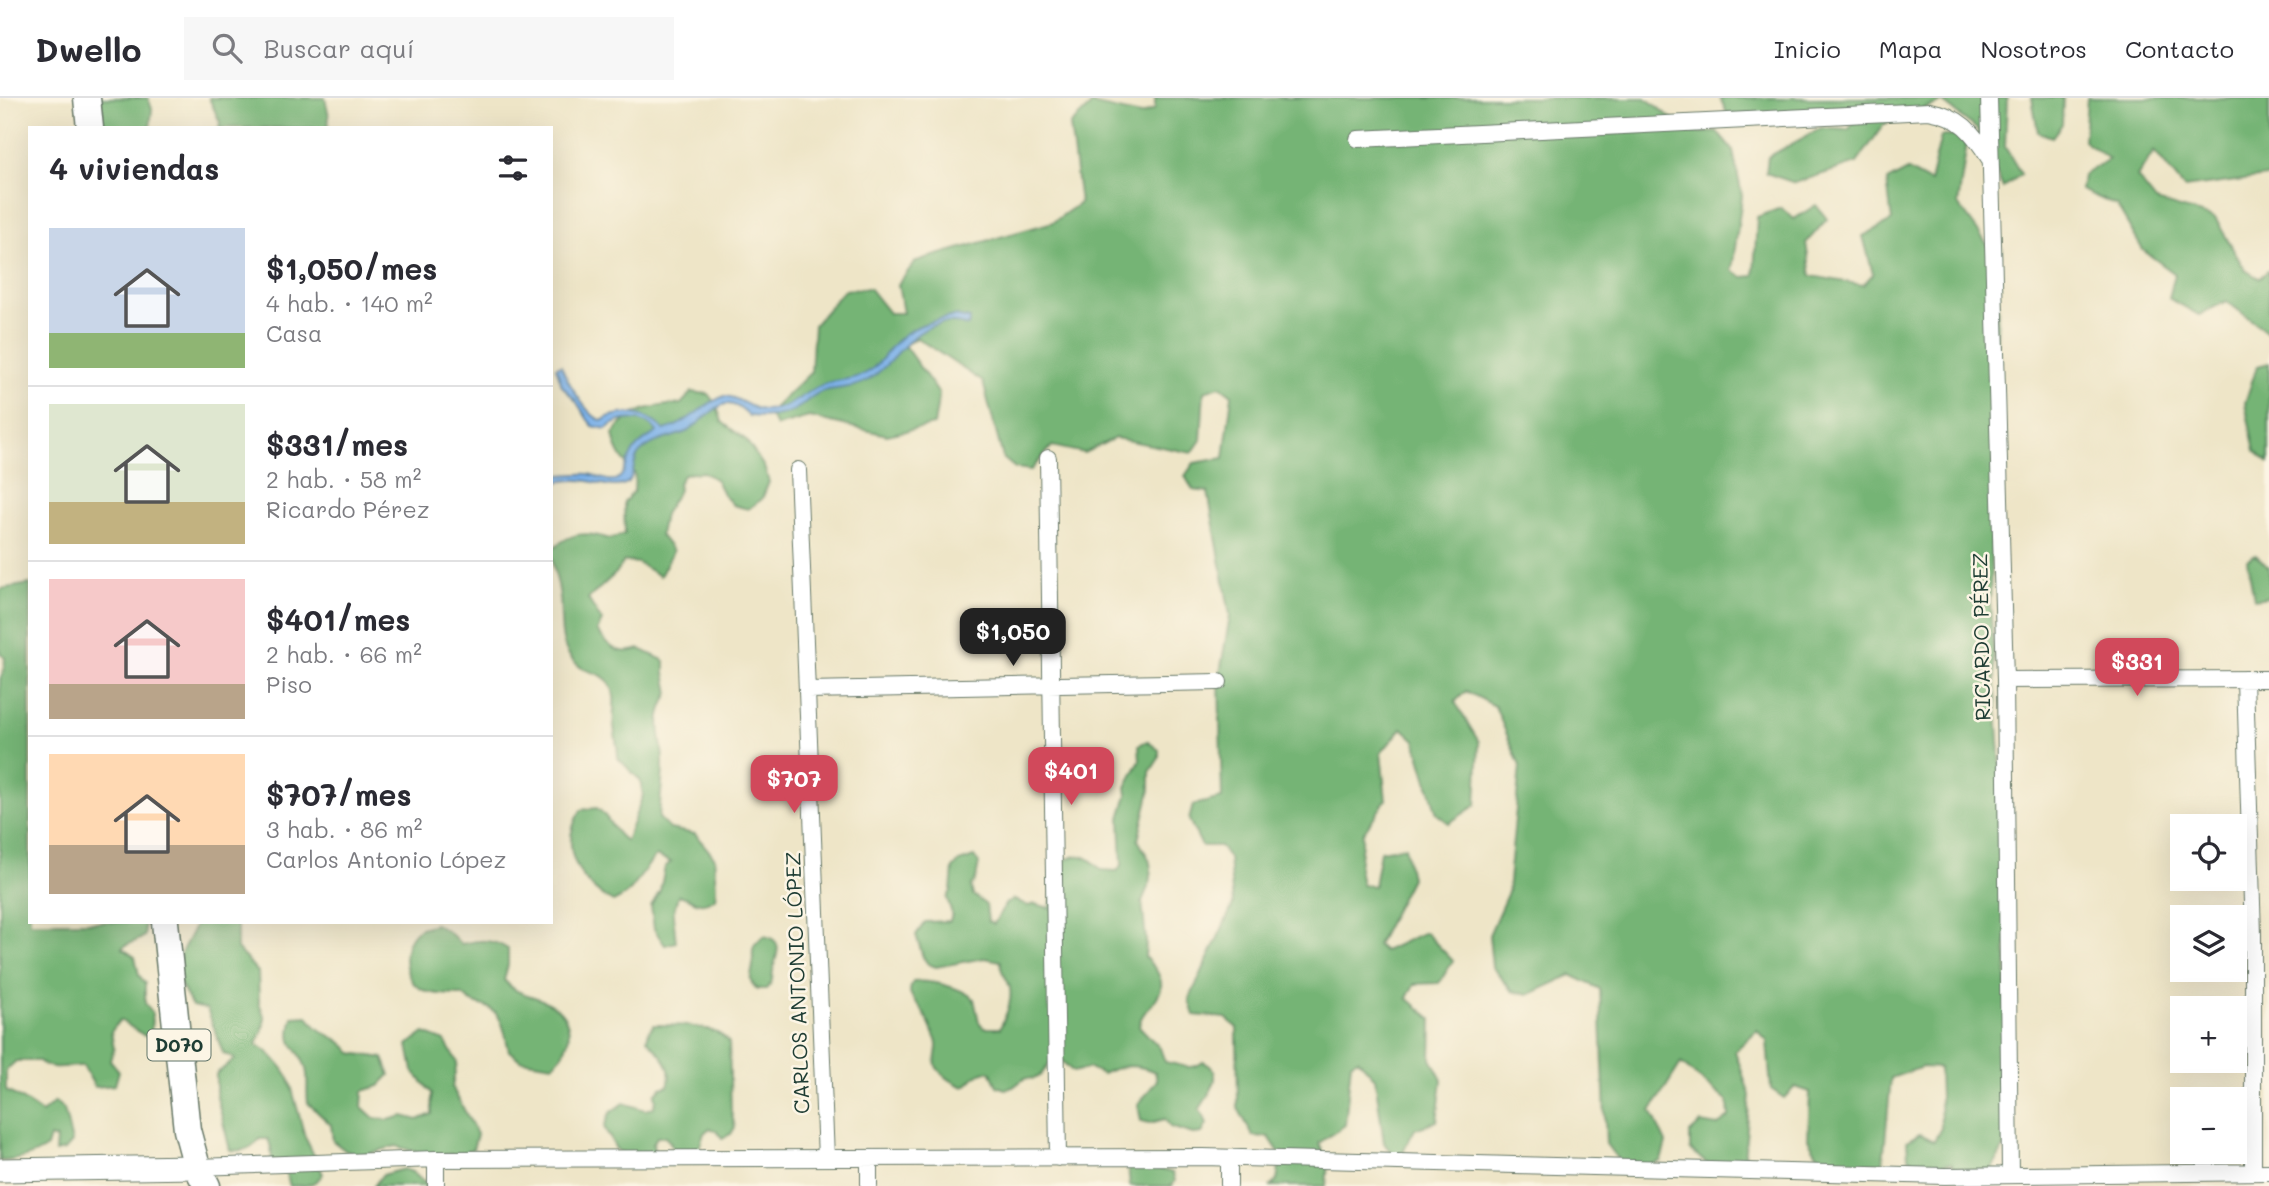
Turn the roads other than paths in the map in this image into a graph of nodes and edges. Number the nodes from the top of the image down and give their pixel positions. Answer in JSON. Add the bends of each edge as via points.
{"nodes":[{"id":1,"x":87,"y":98,"type":"edge"},
{"id":2,"x":1989,"y":98,"type":"edge"},
{"id":3,"x":90,"y":126,"type":"edge"},
{"id":4,"x":1358,"y":139,"type":"dead end"},
{"id":5,"x":1990,"y":159,"type":"junction"},
{"id":6,"x":1048,"y":458,"type":"dead end"},
{"id":7,"x":798,"y":470,"type":"dead end"},
{"id":8,"x":2245,"y":679,"type":"junction"},
{"id":9,"x":2269,"y":679,"type":"edge"},
{"id":10,"x":2005,"y":680,"type":"junction"},
{"id":11,"x":1219,"y":682,"type":"dead end"},
{"id":12,"x":1051,"y":686,"type":"junction"},
{"id":13,"x":807,"y":690,"type":"junction"},
{"id":14,"x":165,"y":924,"type":"edge"},
{"id":15,"x":827,"y":1158,"type":"junction"},
{"id":16,"x":869,"y":1158,"type":"junction"},
{"id":17,"x":1058,"y":1158,"type":"junction"},
{"id":18,"x":1229,"y":1158,"type":"junction"},
{"id":19,"x":436,"y":1159,"type":"junction"},
{"id":20,"x":1642,"y":1169,"type":"junction"},
{"id":21,"x":0,"y":1170,"type":"edge"},
{"id":22,"x":2261,"y":1172,"type":"edge"},
{"id":23,"x":2010,"y":1175,"type":"junction"},
{"id":24,"x":202,"y":1176,"type":"edge"},
{"id":25,"x":1894,"y":1181,"type":"edge"},
{"id":26,"x":436,"y":1186,"type":"edge"},
{"id":27,"x":869,"y":1186,"type":"edge"},
{"id":28,"x":1229,"y":1186,"type":"edge"},
{"id":29,"x":1642,"y":1186,"type":"edge"}],
"edges":[{"from":1,"to":3,"type":"main road"},
{"from":2,"to":5,"type":"street","name":"RICARDO PÉREZ"},
{"from":4,"to":5,"type":"street","via":[[1929,111],[1960,122],[1976,136]]},
{"from":5,"to":10,"type":"street","name":"RICARDO PÉREZ"},
{"from":6,"to":12,"type":"street"},
{"from":7,"to":13,"type":"street","name":"CARLOS ANTONIO LÓPEZ"},
{"from":8,"to":9,"type":"street"},
{"from":8,"to":10,"type":"street"},
{"from":8,"to":22,"type":"street"},
{"from":10,"to":23,"type":"street","name":"RICARDO PÉREZ"},
{"from":11,"to":12,"type":"street"},
{"from":12,"to":13,"type":"street"},
{"from":12,"to":17,"type":"street"},
{"from":13,"to":15,"type":"street","name":"CARLOS ANTONIO LÓPEZ"},
{"from":14,"to":24,"type":"main road","number":"D070","via":[[187,1130]]},
{"from":15,"to":16,"type":"street"},
{"from":15,"to":19,"type":"street"},
{"from":16,"to":17,"type":"street"},
{"from":16,"to":27,"type":"street"},
{"from":17,"to":18,"type":"street"},
{"from":18,"to":20,"type":"street"},
{"from":18,"to":28,"type":"street"},
{"from":19,"to":24,"type":"street"},
{"from":19,"to":26,"type":"street"},
{"from":20,"to":25,"type":"street"},
{"from":20,"to":29,"type":"street"},
{"from":21,"to":24,"type":"main road"},
{"from":22,"to":23,"type":"street"},
{"from":23,"to":25,"type":"street"}]}
